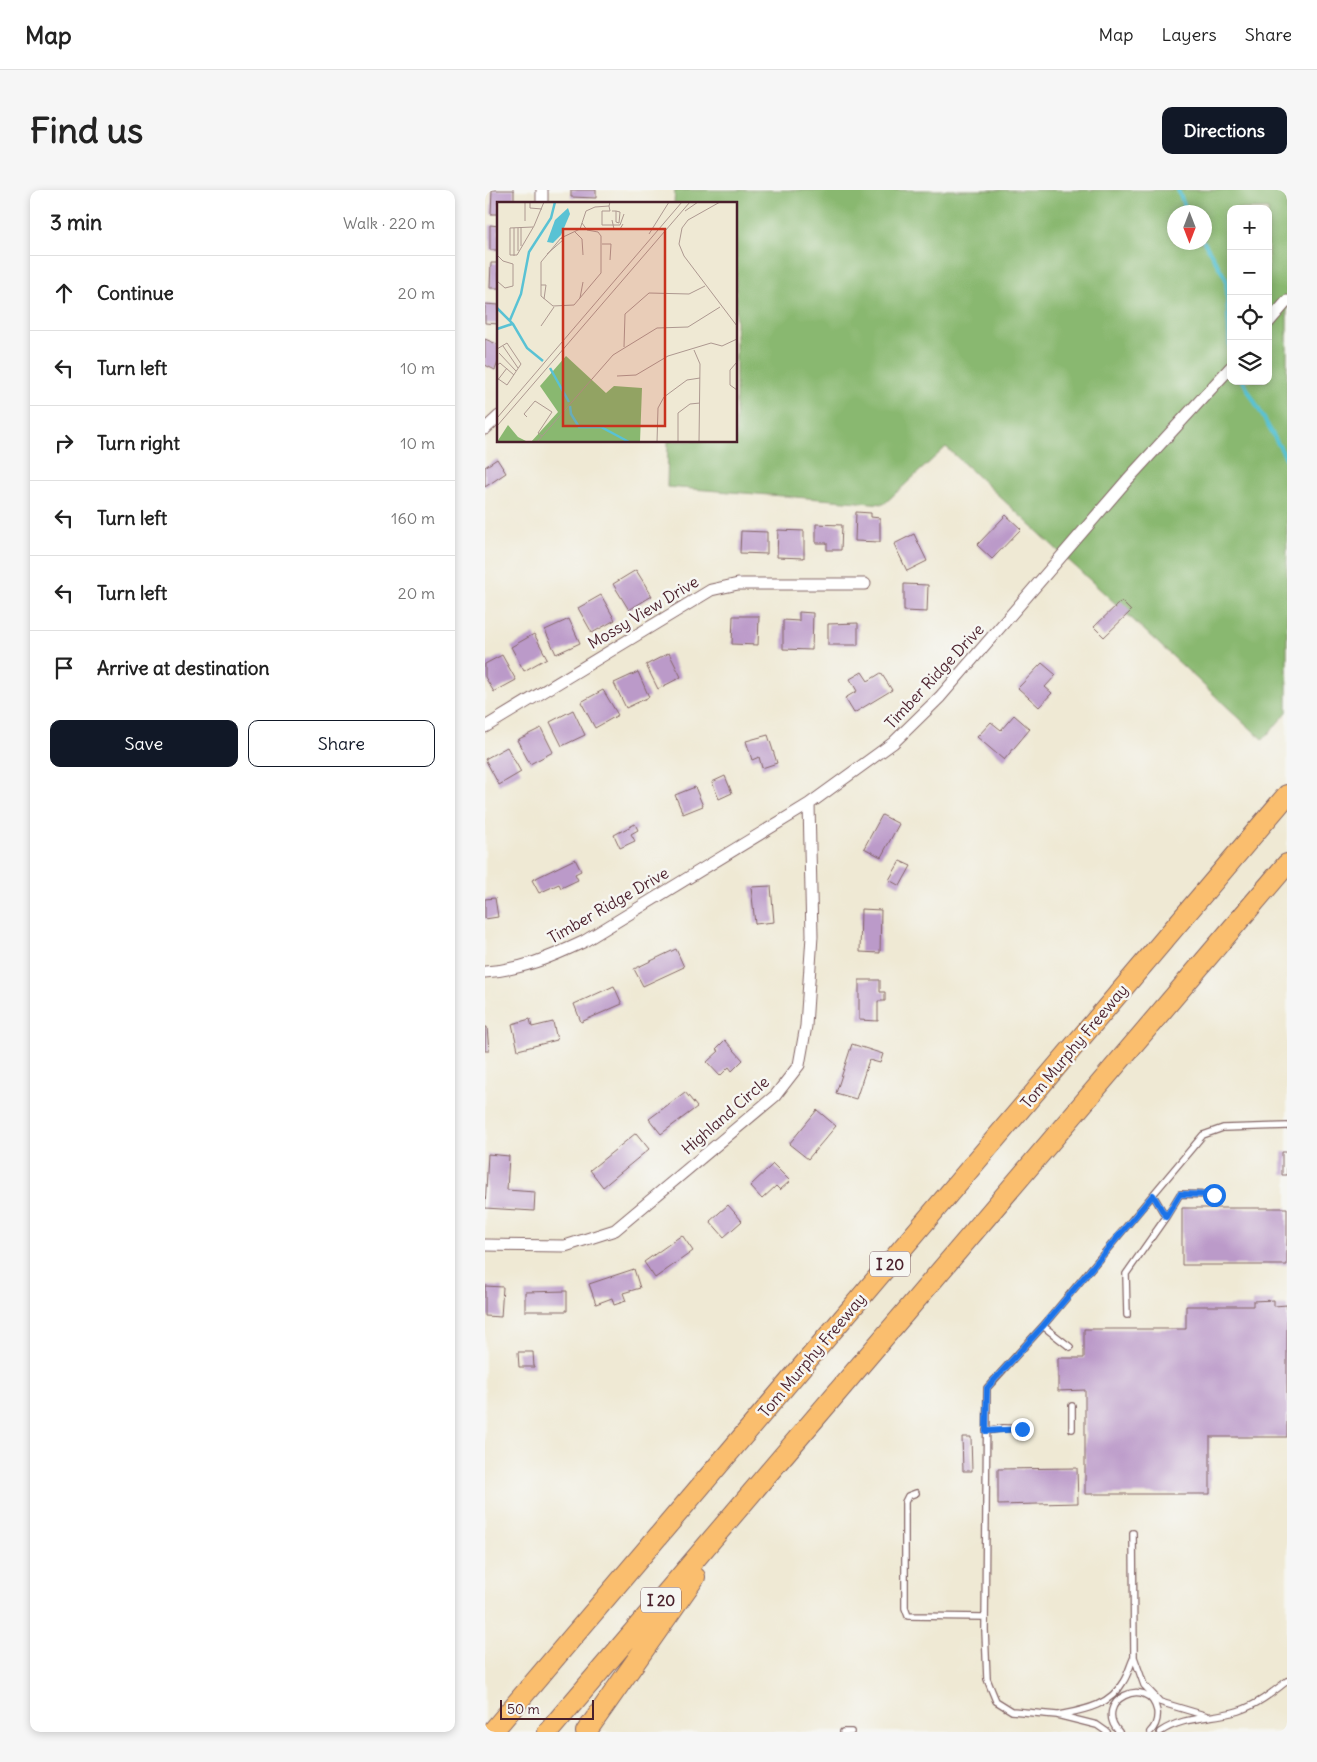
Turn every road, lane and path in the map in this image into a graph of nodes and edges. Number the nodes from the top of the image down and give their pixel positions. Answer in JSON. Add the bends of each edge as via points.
{"nodes":[{"id":1,"x":1287,"y":301,"type":"edge"},
{"id":2,"x":1272,"y":318,"type":"edge"},
{"id":3,"x":1227,"y":371,"type":"edge"},
{"id":4,"x":497,"y":418,"type":"edge"},
{"id":5,"x":485,"y":429,"type":"edge"},
{"id":6,"x":865,"y":584,"type":"dead end"},
{"id":7,"x":485,"y":727,"type":"edge"},
{"id":8,"x":1287,"y":795,"type":"edge"},
{"id":9,"x":809,"y":804,"type":"junction"},
{"id":10,"x":1287,"y":864,"type":"edge"},
{"id":11,"x":485,"y":972,"type":"edge"},
{"id":12,"x":1287,"y":1126,"type":"edge"},
{"id":13,"x":1153,"y":1195,"type":"junction"},
{"id":14,"x":1214,"y":1195,"type":"dead end"},
{"id":15,"x":1166,"y":1217,"type":"junction"},
{"id":16,"x":485,"y":1245,"type":"edge"},
{"id":17,"x":1127,"y":1315,"type":"dead end"},
{"id":18,"x":1043,"y":1326,"type":"junction"},
{"id":19,"x":1070,"y":1347,"type":"dead end"},
{"id":20,"x":1072,"y":1406,"type":"dead end"},
{"id":21,"x":1027,"y":1429,"type":"dead end"},
{"id":22,"x":1072,"y":1429,"type":"dead end"},
{"id":23,"x":986,"y":1431,"type":"junction"},
{"id":24,"x":773,"y":1468,"type":"junction"},
{"id":25,"x":916,"y":1493,"type":"dead end"},
{"id":26,"x":1133,"y":1533,"type":"dead end"},
{"id":27,"x":985,"y":1617,"type":"junction"},
{"id":28,"x":1133,"y":1656,"type":"junction"},
{"id":29,"x":1287,"y":1681,"type":"edge"},
{"id":30,"x":1140,"y":1693,"type":"junction"},
{"id":31,"x":1125,"y":1694,"type":"junction"},
{"id":32,"x":1153,"y":1694,"type":"junction"},
{"id":33,"x":1113,"y":1698,"type":"junction"},
{"id":34,"x":1114,"y":1705,"type":"junction"},
{"id":35,"x":1156,"y":1707,"type":"junction"},
{"id":36,"x":1057,"y":1715,"type":"junction"},
{"id":37,"x":1207,"y":1716,"type":"junction"},
{"id":38,"x":1113,"y":1723,"type":"junction"},
{"id":39,"x":1152,"y":1731,"type":"edge"},
{"id":40,"x":492,"y":1732,"type":"edge"},
{"id":41,"x":548,"y":1732,"type":"edge"},
{"id":42,"x":586,"y":1732,"type":"edge"},
{"id":43,"x":843,"y":1732,"type":"edge"},
{"id":44,"x":851,"y":1732,"type":"edge"},
{"id":45,"x":1107,"y":1732,"type":"edge"},
{"id":46,"x":1113,"y":1732,"type":"edge"},
{"id":47,"x":1119,"y":1732,"type":"edge"},
{"id":48,"x":1159,"y":1732,"type":"edge"}],
"edges":[{"from":1,"to":2,"type":"street"},
{"from":3,"to":9,"type":"street","name":"Timber Ridge Drive","via":[[1128,479],[940,698],[893,744]]},
{"from":4,"to":5,"type":"street"},
{"from":6,"to":7,"type":"street","name":"Mossy View Drive","via":[[738,584],[711,590]]},
{"from":8,"to":40,"type":"highway","name":"Tom Murphy Freeway","number":"I 20"},
{"from":9,"to":11,"type":"street","name":"Timber Ridge Drive","via":[[583,942],[509,971]]},
{"from":9,"to":16,"type":"street","name":"Highland Circle","via":[[812,936],[806,1026],[799,1065],[775,1096],[615,1230],[565,1246]]},
{"from":10,"to":24,"type":"highway","number":"I 20"},
{"from":12,"to":13,"type":"lane","via":[[1223,1128],[1203,1135]]},
{"from":13,"to":15,"type":"lane"},
{"from":13,"to":18,"type":"lane"},
{"from":14,"to":15,"type":"lane","via":[[1180,1194]]},
{"from":15,"to":17,"type":"lane","via":[[1126,1274]]},
{"from":18,"to":19,"type":"lane"},
{"from":18,"to":23,"type":"lane","via":[[987,1388]]},
{"from":20,"to":22,"type":"lane"},
{"from":21,"to":23,"type":"lane"},
{"from":23,"to":27,"type":"lane"},
{"from":24,"to":41,"type":"highway","number":"I 20"},
{"from":24,"to":42,"type":"highway"},
{"from":25,"to":27,"type":"lane","via":[[908,1496],[905,1502],[905,1608],[908,1616]]},
{"from":26,"to":28,"type":"lane"},
{"from":27,"to":36,"type":"lane","via":[[987,1679],[996,1701],[1012,1711]]},
{"from":28,"to":32,"type":"lane","via":[[1144,1684]]},
{"from":28,"to":33,"type":"lane","via":[[1124,1681]]},
{"from":29,"to":37,"type":"lane","via":[[1264,1699],[1237,1711]]},
{"from":30,"to":31,"type":"lane"},
{"from":30,"to":32,"type":"lane"},
{"from":30,"to":35,"type":"lane"},
{"from":31,"to":33,"type":"lane"},
{"from":31,"to":34,"type":"lane"},
{"from":32,"to":35,"type":"lane"},
{"from":32,"to":37,"type":"lane","via":[[1160,1702]]},
{"from":33,"to":34,"type":"lane"},
{"from":33,"to":36,"type":"lane"},
{"from":34,"to":38,"type":"lane"},
{"from":35,"to":39,"type":"lane"},
{"from":36,"to":45,"type":"lane"},
{"from":37,"to":48,"type":"lane","via":[[1170,1725]]},
{"from":38,"to":46,"type":"lane"},
{"from":38,"to":47,"type":"lane"},
{"from":43,"to":44,"type":"lane"}]}
